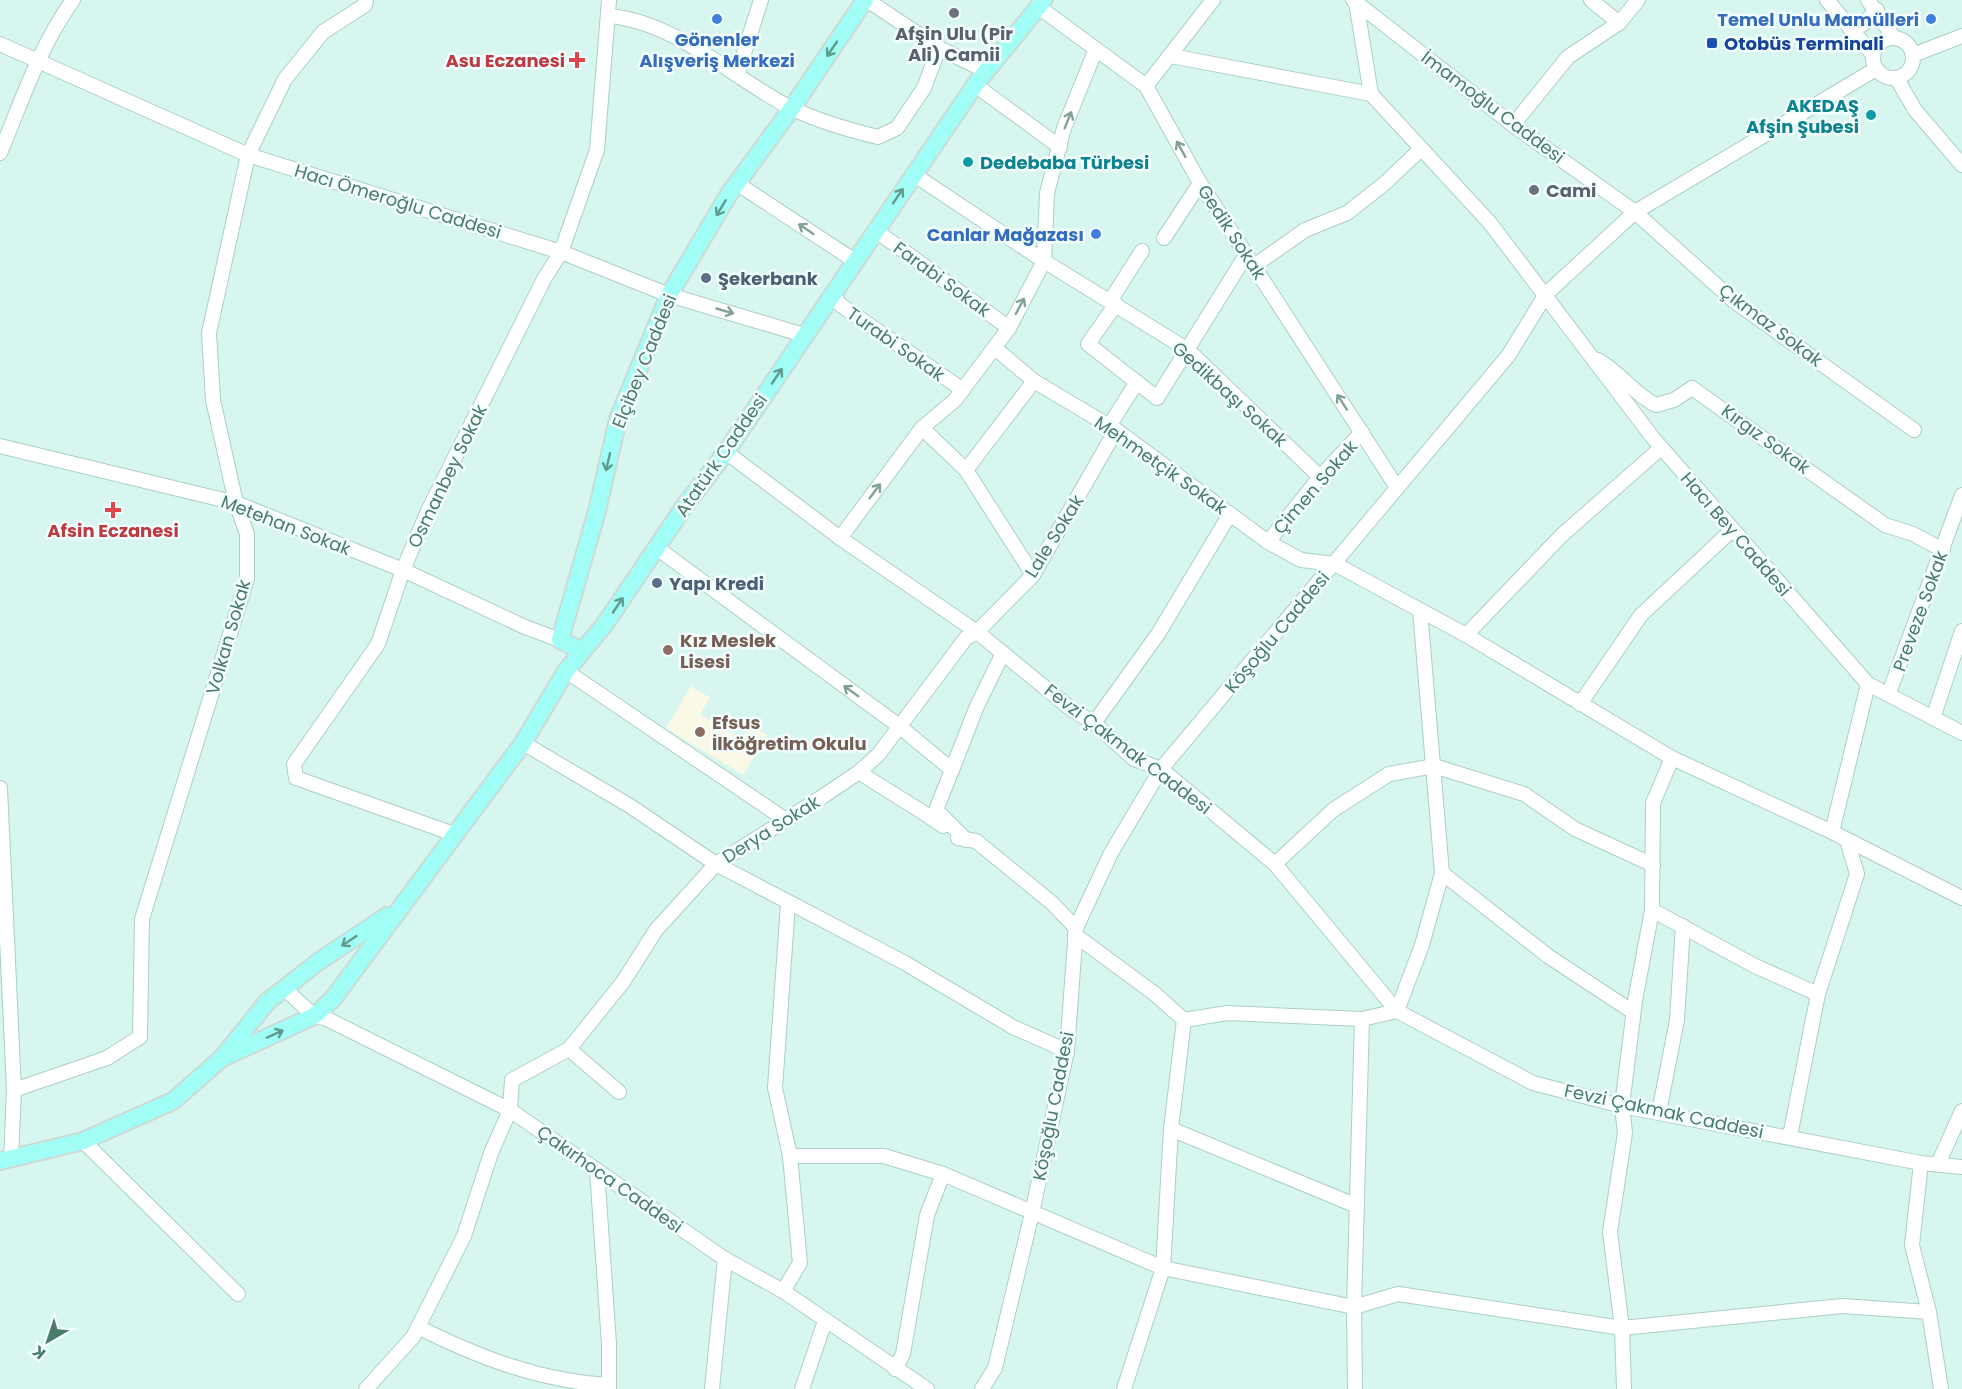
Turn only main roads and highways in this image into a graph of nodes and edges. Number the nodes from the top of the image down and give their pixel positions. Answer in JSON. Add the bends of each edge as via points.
{"nodes":[{"id":1,"x":866,"y":0,"type":"edge"},
{"id":2,"x":1042,"y":4,"type":"edge"},
{"id":3,"x":582,"y":651,"type":"junction"},
{"id":4,"x":398,"y":909,"type":"junction"},
{"id":5,"x":222,"y":1058,"type":"junction"},
{"id":6,"x":5,"y":1160,"type":"edge"}],
"edges":[{"from":1,"to":3,"type":"main road","name":"Elçibey Caddesi","one_way":true,"via":[[738,184],[669,295],[618,419],[597,511],[560,640]]},
{"from":3,"to":2,"type":"main road","name":"Atatürk Caddesi","one_way":true,"via":[[726,452],[975,85]]},
{"from":3,"to":4,"type":"main road","name":"Atatürk Caddesi","via":[[523,743]]},
{"from":4,"to":5,"type":"main road","name":"Atatürk Caddesi","one_way":true,"via":[[318,962],[267,1002]]},
{"from":5,"to":4,"type":"main road","name":"Atatürk Caddesi","one_way":true,"via":[[314,1016],[332,1000]]},
{"from":5,"to":6,"type":"main road","name":"Atatürk Caddesi","via":[[173,1101],[82,1141]]}]}
